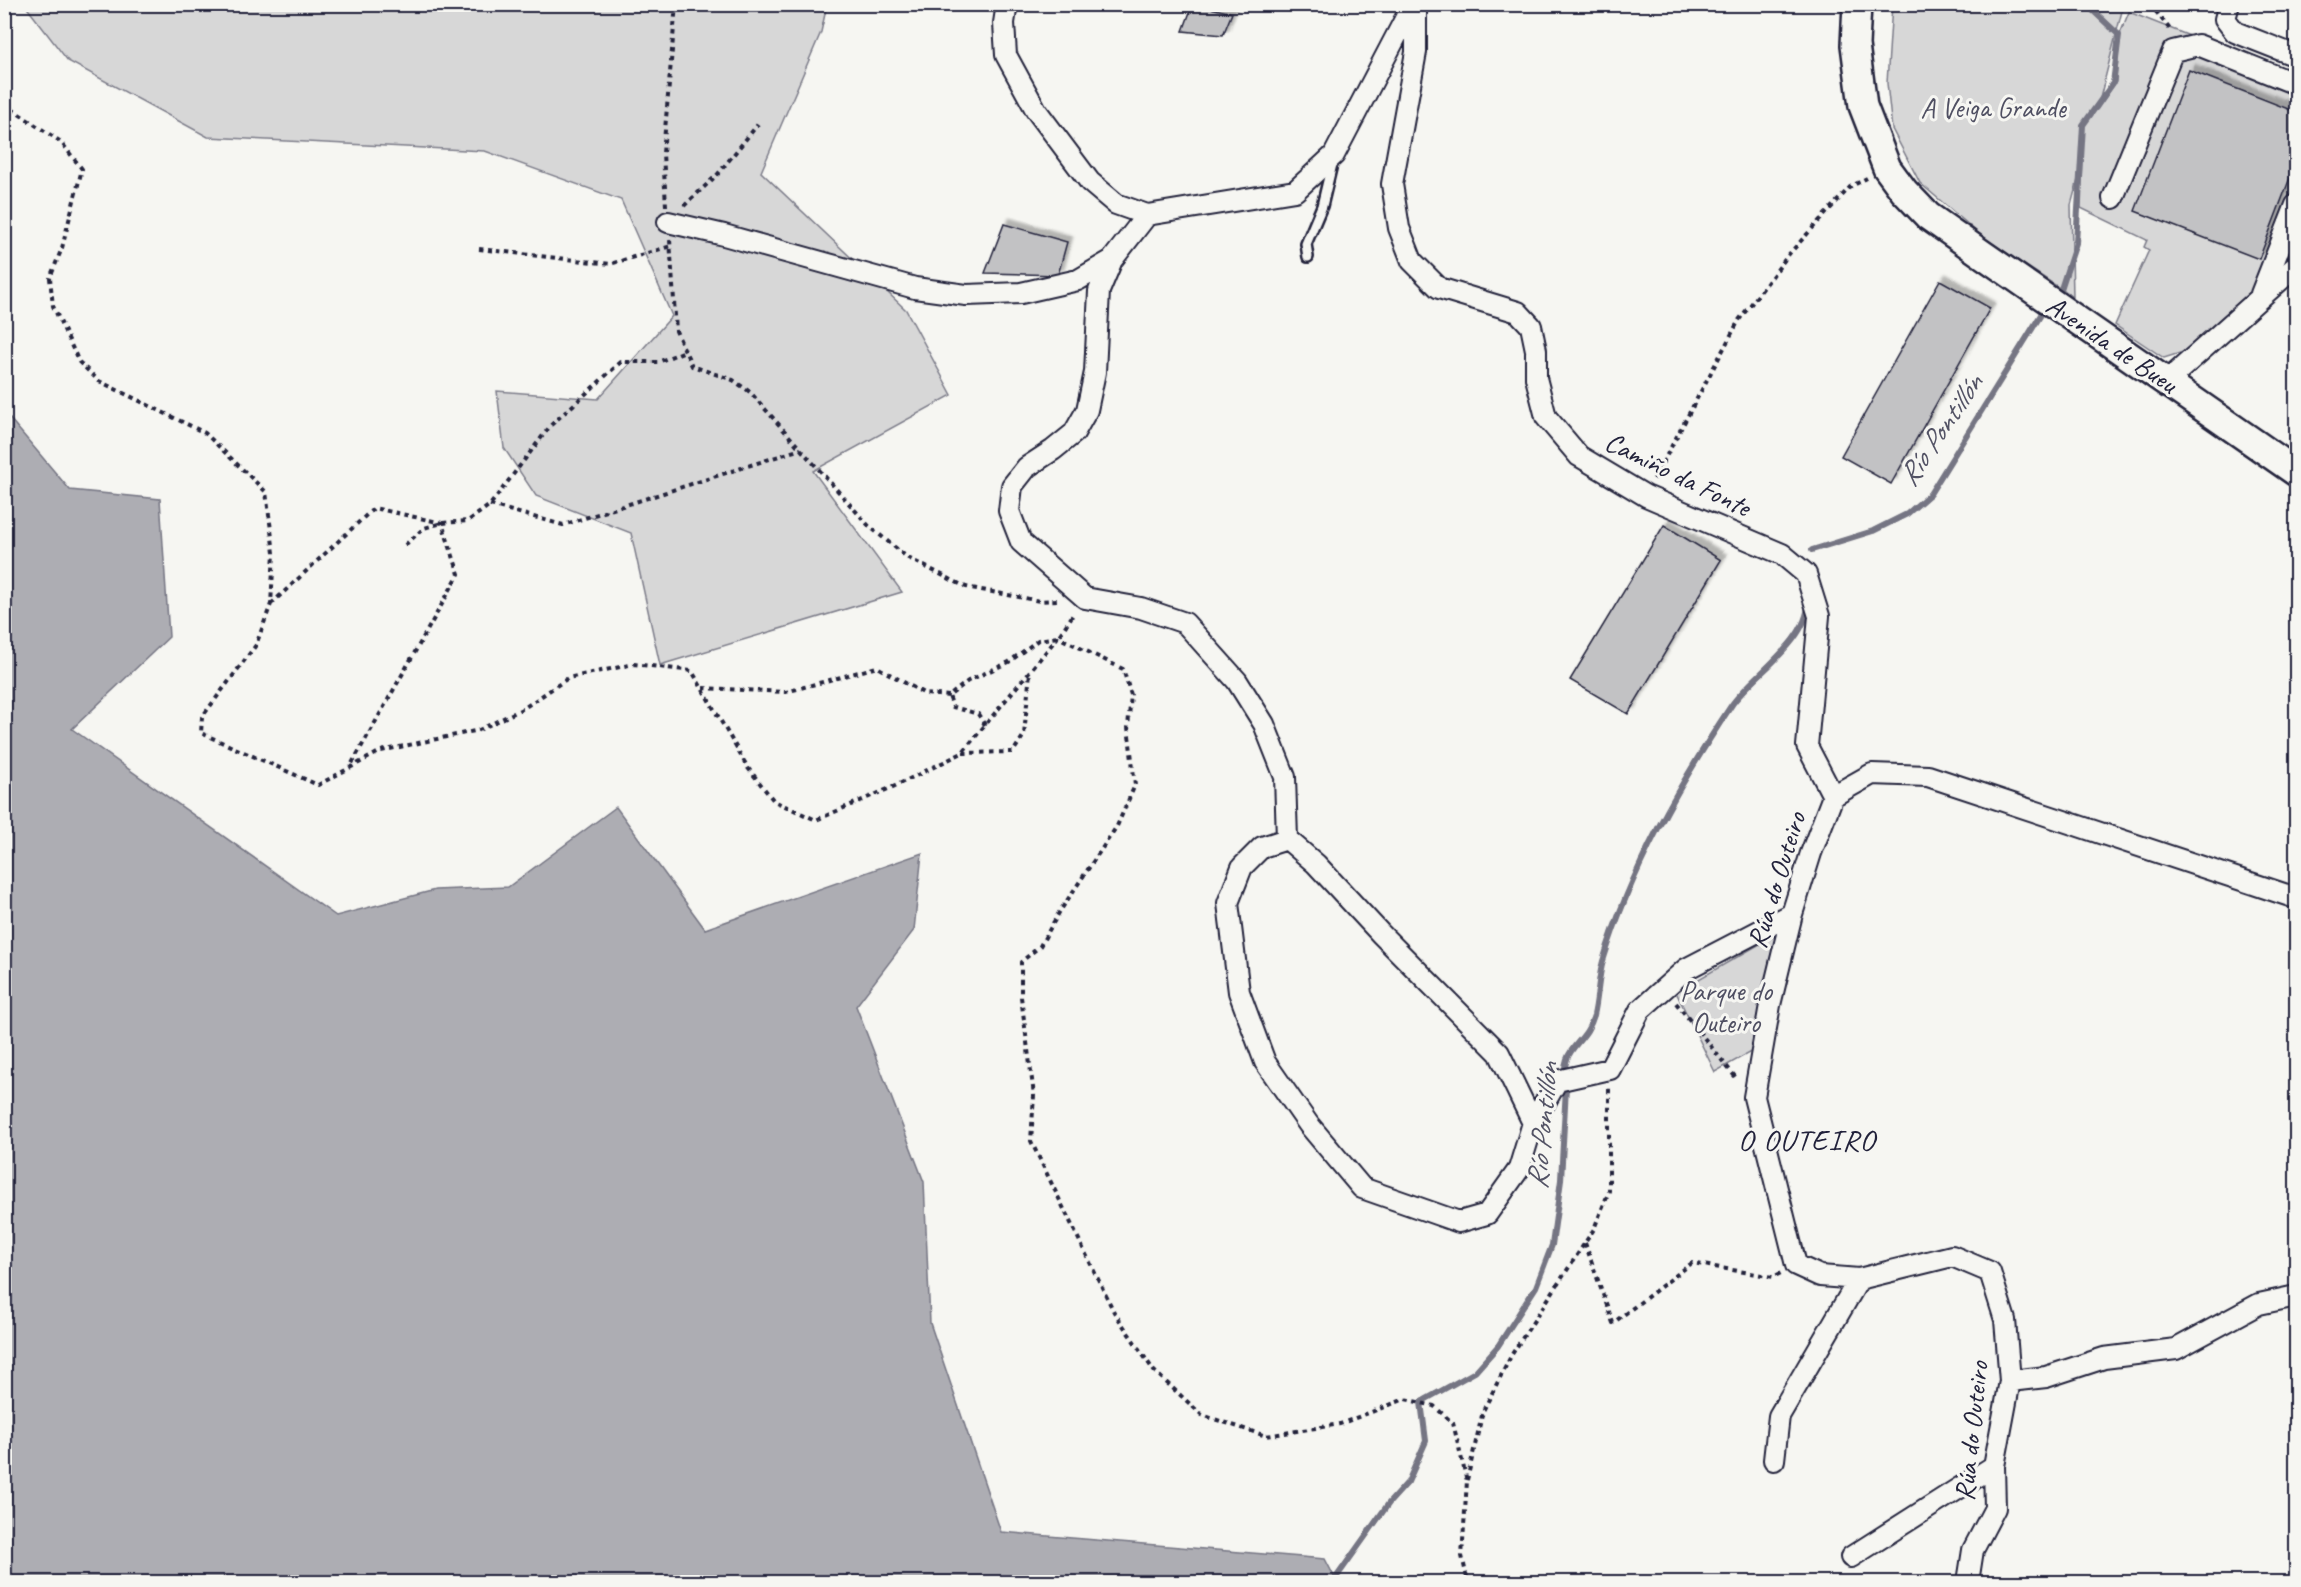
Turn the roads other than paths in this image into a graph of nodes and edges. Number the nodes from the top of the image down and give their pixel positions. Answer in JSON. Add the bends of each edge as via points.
{"nodes":[{"id":1,"x":1007,"y":4,"type":"edge"},
{"id":2,"x":1414,"y":4,"type":"edge"},
{"id":3,"x":1857,"y":4,"type":"edge"},
{"id":4,"x":2229,"y":4,"type":"edge"},
{"id":5,"x":2296,"y":56,"type":"edge"},
{"id":6,"x":2296,"y":84,"type":"edge"},
{"id":7,"x":1334,"y":155,"type":"junction"},
{"id":8,"x":2113,"y":198,"type":"dead end"},
{"id":9,"x":2296,"y":205,"type":"edge"},
{"id":10,"x":1147,"y":215,"type":"junction"},
{"id":11,"x":668,"y":222,"type":"road end"},
{"id":12,"x":1308,"y":257,"type":"dead end"},
{"id":13,"x":1112,"y":260,"type":"junction"},
{"id":14,"x":2296,"y":266,"type":"edge"},
{"id":15,"x":2259,"y":300,"type":"junction"},
{"id":16,"x":2167,"y":381,"type":"junction"},
{"id":17,"x":2296,"y":472,"type":"edge"},
{"id":18,"x":1833,"y":796,"type":"junction"},
{"id":19,"x":1287,"y":839,"type":"junction"},
{"id":20,"x":2296,"y":898,"type":"edge"},
{"id":21,"x":1792,"y":914,"type":"junction"},
{"id":22,"x":1533,"y":1123,"type":"junction"},
{"id":23,"x":1859,"y":1279,"type":"junction"},
{"id":24,"x":2296,"y":1296,"type":"edge"},
{"id":25,"x":2010,"y":1381,"type":"junction"},
{"id":26,"x":1774,"y":1460,"type":"dead end"},
{"id":27,"x":1994,"y":1466,"type":"junction"},
{"id":28,"x":1851,"y":1557,"type":"dead end"},
{"id":29,"x":1968,"y":1582,"type":"edge"}],
"edges":[{"from":1,"to":10,"type":"street","via":[[1006,55],[1036,110],[1089,182],[1116,204]]},
{"from":2,"to":7,"type":"street"},
{"from":2,"to":18,"type":"street","name":"Camiño da Fonte","via":[[1416,52],[1392,184],[1399,228],[1412,261],[1439,288],[1518,312],[1531,326],[1536,378],[1546,417],[1579,456],[1646,496],[1782,554],[1806,574],[1819,616],[1808,746]]},
{"from":3,"to":16,"type":"main road","name":"Avenida de Bueu","via":[[1855,45],[1863,106],[1887,168],[1904,191],[1928,216]]},
{"from":4,"to":5,"type":"street","via":[[2225,19],[2235,32]]},
{"from":6,"to":8,"type":"street","via":[[2198,45],[2173,51]]},
{"from":7,"to":10,"type":"street","via":[[1295,191]]},
{"from":7,"to":12,"type":"lane","via":[[1322,206],[1306,244]]},
{"from":9,"to":15,"type":"street"},
{"from":10,"to":13,"type":"street"},
{"from":11,"to":13,"type":"street","via":[[915,288],[966,296],[1021,293],[1078,280]]},
{"from":13,"to":19,"type":"street","via":[[1099,291],[1095,372],[1087,410],[1074,433],[1027,466],[1012,486],[1009,511],[1021,542],[1084,598],[1141,608],[1185,623],[1237,681],[1264,724],[1285,777]]},
{"from":14,"to":15,"type":"street"},
{"from":15,"to":16,"type":"street"},
{"from":16,"to":17,"type":"main road","name":"Avenida de Bueu"},
{"from":18,"to":20,"type":"street","name":"Rúa do Outeiro","via":[[1872,774],[1928,776]]},
{"from":18,"to":21,"type":"street","name":"Rúa do Outeiro"},
{"from":19,"to":22,"type":"street","via":[[1316,864],[1499,1053]]},
{"from":19,"to":22,"type":"street","via":[[1262,847],[1242,867],[1228,903],[1239,992],[1265,1062],[1309,1125],[1362,1188],[1459,1221],[1487,1214],[1520,1169]]},
{"from":21,"to":22,"type":"street","via":[[1686,969],[1640,1010],[1610,1069],[1557,1081]]},
{"from":21,"to":23,"type":"street","name":"Rúa do Outeiro","via":[[1770,1005],[1754,1098],[1796,1265],[1820,1276]]},
{"from":23,"to":25,"type":"street","name":"Rúa do Outeiro","via":[[1952,1256],[1990,1272],[2005,1320]]},
{"from":23,"to":26,"type":"street","via":[[1779,1416]]},
{"from":24,"to":25,"type":"street","via":[[2259,1304],[2176,1349],[2104,1358],[2046,1377]]},
{"from":25,"to":27,"type":"street","name":"Rúa do Outeiro"},
{"from":27,"to":28,"type":"street"},
{"from":27,"to":29,"type":"street","name":"Rúa do Outeiro","via":[[1995,1508],[1973,1550]]}]}
